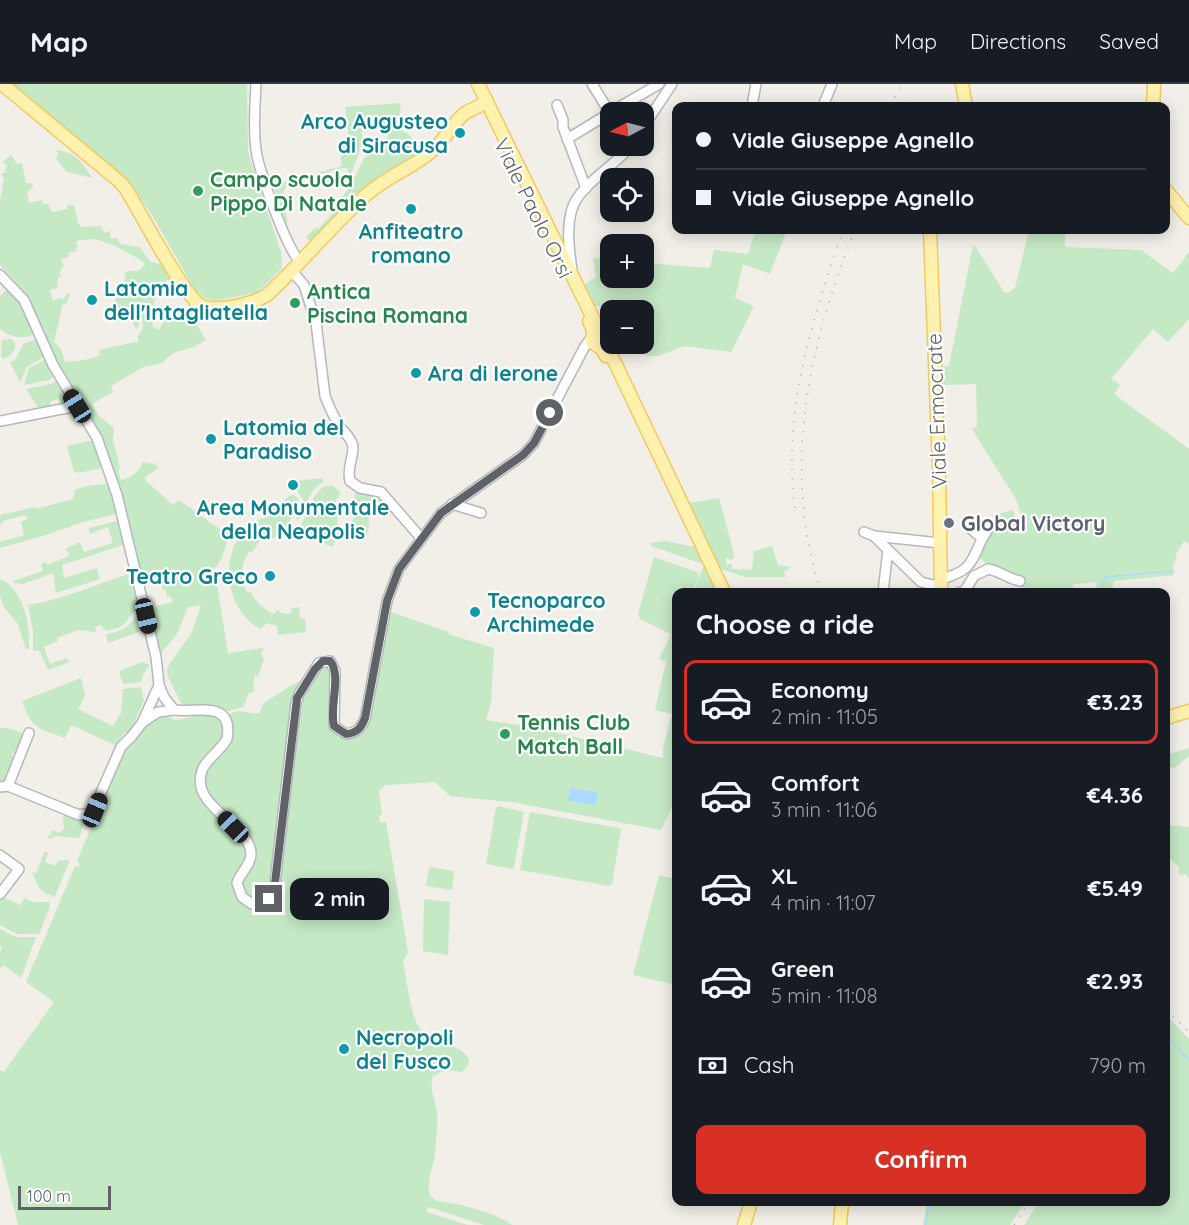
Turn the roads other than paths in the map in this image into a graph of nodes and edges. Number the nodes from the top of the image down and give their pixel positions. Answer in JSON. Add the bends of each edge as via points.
{"nodes":[{"id":1,"x":2,"y":84,"type":"edge"},
{"id":2,"x":256,"y":84,"type":"edge"},
{"id":3,"x":473,"y":84,"type":"edge"},
{"id":4,"x":478,"y":84,"type":"edge"},
{"id":5,"x":592,"y":84,"type":"edge"},
{"id":6,"x":658,"y":84,"type":"edge"},
{"id":7,"x":672,"y":84,"type":"edge"},
{"id":8,"x":756,"y":84,"type":"edge"},
{"id":9,"x":832,"y":84,"type":"edge"},
{"id":10,"x":962,"y":84,"type":"edge"},
{"id":11,"x":1154,"y":84,"type":"edge"},
{"id":12,"x":604,"y":102,"type":"edge"},
{"id":13,"x":629,"y":102,"type":"edge"},
{"id":14,"x":753,"y":102,"type":"edge"},
{"id":15,"x":825,"y":102,"type":"edge"},
{"id":16,"x":965,"y":102,"type":"edge"},
{"id":17,"x":1154,"y":102,"type":"edge"},
{"id":18,"x":557,"y":105,"type":"dead end"},
{"id":19,"x":481,"y":106,"type":"junction"},
{"id":20,"x":654,"y":111,"type":"edge"},
{"id":21,"x":600,"y":120,"type":"edge"},
{"id":22,"x":567,"y":139,"type":"junction"},
{"id":23,"x":622,"y":156,"type":"edge"},
{"id":24,"x":586,"y":188,"type":"junction"},
{"id":25,"x":1170,"y":195,"type":"edge"},
{"id":26,"x":1189,"y":218,"type":"edge"},
{"id":27,"x":930,"y":234,"type":"edge"},
{"id":28,"x":296,"y":267,"type":"junction"},
{"id":29,"x":0,"y":275,"type":"edge"},
{"id":30,"x":572,"y":276,"type":"junction"},
{"id":31,"x":597,"y":339,"type":"junction"},
{"id":32,"x":77,"y":406,"type":"junction"},
{"id":33,"x":0,"y":420,"type":"edge"},
{"id":34,"x":0,"y":427,"type":"edge"},
{"id":35,"x":452,"y":504,"type":"junction"},
{"id":36,"x":481,"y":513,"type":"dead end"},
{"id":37,"x":990,"y":524,"type":"dead end"},
{"id":38,"x":971,"y":529,"type":"dead end"},
{"id":39,"x":421,"y":538,"type":"junction"},
{"id":40,"x":982,"y":538,"type":"junction"},
{"id":41,"x":940,"y":543,"type":"junction"},
{"id":42,"x":888,"y":550,"type":"junction"},
{"id":43,"x":1020,"y":580,"type":"dead end"},
{"id":44,"x":941,"y":586,"type":"edge"},
{"id":45,"x":722,"y":588,"type":"edge"},
{"id":46,"x":883,"y":588,"type":"edge"},
{"id":47,"x":966,"y":588,"type":"edge"},
{"id":48,"x":159,"y":685,"type":"junction"},
{"id":49,"x":174,"y":710,"type":"junction"},
{"id":50,"x":1189,"y":711,"type":"edge"},
{"id":51,"x":1170,"y":717,"type":"edge"},
{"id":52,"x":1189,"y":717,"type":"edge"},
{"id":53,"x":142,"y":723,"type":"junction"},
{"id":54,"x":1170,"y":723,"type":"edge"},
{"id":55,"x":29,"y":733,"type":"dead end"},
{"id":56,"x":2,"y":786,"type":"edge"},
{"id":57,"x":0,"y":855,"type":"edge"},
{"id":58,"x":0,"y":894,"type":"edge"},
{"id":59,"x":749,"y":1206,"type":"edge"},
{"id":60,"x":842,"y":1206,"type":"edge"},
{"id":61,"x":742,"y":1225,"type":"edge"},
{"id":62,"x":840,"y":1225,"type":"edge"}],
"edges":[{"from":1,"to":28,"type":"main road","via":[[120,182],[186,290],[200,305],[213,308],[258,300]]},
{"from":2,"to":28,"type":"street","via":[[256,149]]},
{"from":3,"to":19,"type":"main road","name":"Viale Paolo Orsi","via":[[474,100]]},
{"from":4,"to":19,"type":"main road","name":"Viale Paolo Orsi"},
{"from":5,"to":12,"type":"street"},
{"from":6,"to":13,"type":"street"},
{"from":7,"to":20,"type":"street"},
{"from":8,"to":14,"type":"street"},
{"from":9,"to":15,"type":"street"},
{"from":10,"to":16,"type":"main road"},
{"from":11,"to":17,"type":"main road"},
{"from":18,"to":22,"type":"street"},
{"from":19,"to":28,"type":"main road","via":[[455,123],[428,155],[364,196]]},
{"from":19,"to":30,"type":"main road","name":"Viale Paolo Orsi"},
{"from":19,"to":31,"type":"main road","name":"Viale Paolo Orsi"},
{"from":21,"to":22,"type":"street"},
{"from":22,"to":24,"type":"street"},
{"from":23,"to":24,"type":"street"},
{"from":24,"to":30,"type":"street","via":[[577,198],[570,219]]},
{"from":25,"to":26,"type":"main road"},
{"from":27,"to":41,"type":"main road","name":"Viale Ermocrate"},
{"from":28,"to":39,"type":"street","via":[[316,323],[325,396],[353,447],[350,481],[360,488],[381,492]]},
{"from":29,"to":32,"type":"street","via":[[24,300],[53,365]]},
{"from":30,"to":31,"type":"main road","name":"Viale Paolo Orsi"},
{"from":31,"to":35,"type":"street","via":[[582,353],[534,443],[523,455]]},
{"from":31,"to":45,"type":"main road"},
{"from":32,"to":33,"type":"street"},
{"from":32,"to":48,"type":"street","via":[[97,438],[117,495],[156,657]]},
{"from":33,"to":34,"type":"street"},
{"from":35,"to":36,"type":"street"},
{"from":35,"to":39,"type":"street"},
{"from":37,"to":40,"type":"street"},
{"from":38,"to":40,"type":"street"},
{"from":39,"to":49,"type":"street","via":[[399,569],[389,593],[361,727],[346,734],[334,726],[335,671],[330,661],[320,663],[299,694],[274,891],[265,902],[252,904],[239,893],[238,878],[249,861],[250,849],[207,800],[201,787],[204,767],[227,739],[227,724],[223,716],[205,708]]},
{"from":40,"to":44,"type":"street","via":[[963,572]]},
{"from":41,"to":42,"type":"street","via":[[869,534]]},
{"from":41,"to":44,"type":"main road","name":"Viale Ermocrate"},
{"from":42,"to":44,"type":"street","via":[[921,582]]},
{"from":42,"to":46,"type":"street"},
{"from":43,"to":47,"type":"street","via":[[988,569],[974,576]]},
{"from":48,"to":49,"type":"street"},
{"from":48,"to":53,"type":"street"},
{"from":49,"to":53,"type":"street","via":[[158,712]]},
{"from":50,"to":51,"type":"main road"},
{"from":52,"to":54,"type":"main road"},
{"from":53,"to":56,"type":"street","via":[[121,747],[90,814],[79,815]]},
{"from":55,"to":56,"type":"street"},
{"from":57,"to":58,"type":"street","via":[[19,869]]},
{"from":59,"to":61,"type":"main road"},
{"from":60,"to":62,"type":"main road"}]}
